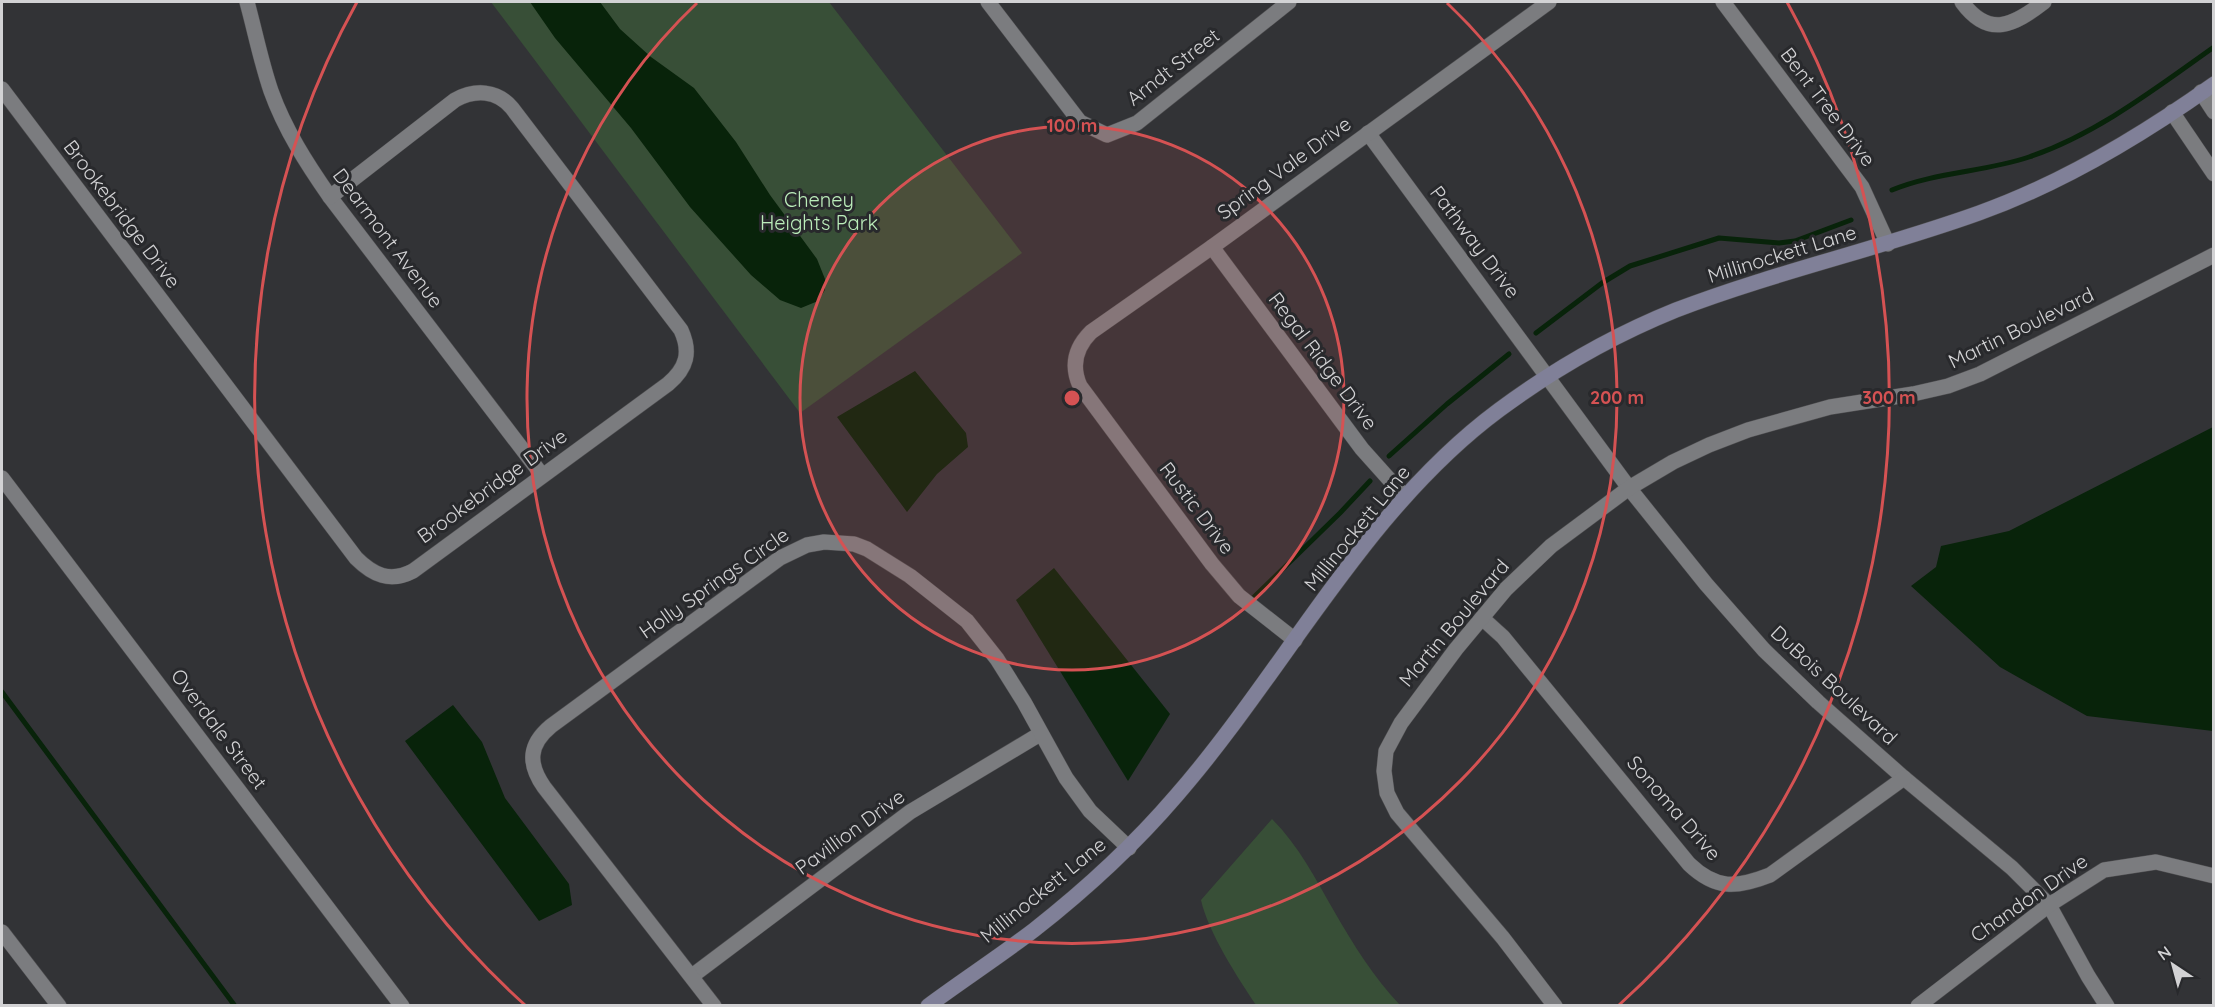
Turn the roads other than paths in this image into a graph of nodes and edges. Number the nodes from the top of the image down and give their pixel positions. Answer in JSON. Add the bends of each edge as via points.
{"nodes":[{"id":1,"x":247,"y":2,"type":"edge"},
{"id":2,"x":987,"y":2,"type":"edge"},
{"id":3,"x":1288,"y":2,"type":"edge"},
{"id":4,"x":1550,"y":2,"type":"edge"},
{"id":5,"x":1723,"y":2,"type":"edge"},
{"id":6,"x":1962,"y":2,"type":"edge"},
{"id":7,"x":2044,"y":2,"type":"edge"},
{"id":8,"x":2208,"y":88,"type":"edge"},
{"id":9,"x":2,"y":89,"type":"edge"},
{"id":10,"x":2172,"y":112,"type":"junction"},
{"id":11,"x":2214,"y":112,"type":"edge"},
{"id":12,"x":1368,"y":133,"type":"junction"},
{"id":13,"x":2214,"y":174,"type":"edge"},
{"id":14,"x":330,"y":197,"type":"junction"},
{"id":15,"x":1888,"y":244,"type":"junction"},
{"id":16,"x":1212,"y":247,"type":"junction"},
{"id":17,"x":2214,"y":255,"type":"edge"},
{"id":18,"x":1548,"y":376,"type":"junction"},
{"id":19,"x":1080,"y":386,"type":"joint"},
{"id":20,"x":542,"y":475,"type":"junction"},
{"id":21,"x":2,"y":478,"type":"edge"},
{"id":22,"x":1629,"y":488,"type":"junction"},
{"id":23,"x":1405,"y":497,"type":"junction"},
{"id":24,"x":1482,"y":618,"type":"junction"},
{"id":25,"x":1294,"y":640,"type":"junction"},
{"id":26,"x":1040,"y":734,"type":"junction"},
{"id":27,"x":1904,"y":778,"type":"junction"},
{"id":28,"x":1129,"y":848,"type":"junction"},
{"id":29,"x":2214,"y":876,"type":"edge"},
{"id":30,"x":2049,"y":905,"type":"junction"},
{"id":31,"x":2,"y":932,"type":"edge"},
{"id":32,"x":692,"y":976,"type":"junction"},
{"id":33,"x":58,"y":1005,"type":"edge"},
{"id":34,"x":402,"y":1005,"type":"edge"},
{"id":35,"x":714,"y":1005,"type":"edge"},
{"id":36,"x":928,"y":1005,"type":"edge"},
{"id":37,"x":1555,"y":1005,"type":"edge"},
{"id":38,"x":1918,"y":1005,"type":"edge"},
{"id":39,"x":2107,"y":1005,"type":"edge"}],
"edges":[{"from":1,"to":14,"type":"street","name":"Dearmont Avenue","via":[[272,92],[295,143]]},
{"from":2,"to":3,"type":"street","name":"Arndt Street","via":[[1080,122],[1107,135],[1137,123]]},
{"from":4,"to":12,"type":"street","name":"Spring Vale Drive"},
{"from":5,"to":15,"type":"street","name":"Bent Tree Drive","via":[[1862,187]]},
{"from":6,"to":7,"type":"street","via":[[1976,18],[1996,25],[2023,18]]},
{"from":8,"to":10,"type":"street","name":"Millinockett Lane"},
{"from":8,"to":11,"type":"street"},
{"from":9,"to":20,"type":"street","name":"Brookebridge Drive","via":[[374,574],[395,577],[413,571]]},
{"from":10,"to":13,"type":"street"},
{"from":10,"to":15,"type":"street","name":"Millinockett Lane","via":[[2112,151],[2048,184],[1983,212]]},
{"from":12,"to":16,"type":"street","name":"Spring Vale Drive"},
{"from":12,"to":18,"type":"street","name":"Pathway Drive"},
{"from":14,"to":20,"type":"street","name":"Dearmont Avenue"},
{"from":14,"to":20,"type":"street","name":"Brookebridge Drive","via":[[455,100],[473,92],[498,96],[512,108],[664,306],[685,339],[683,369]]},
{"from":15,"to":18,"type":"street","name":"Millinockett Lane","via":[[1674,311],[1615,338]]},
{"from":16,"to":19,"type":"street","name":"Spring Vale Drive","via":[[1084,339],[1074,367]]},
{"from":16,"to":23,"type":"street","name":"Regal Ridge Drive","via":[[1356,440]]},
{"from":17,"to":22,"type":"street","name":"Martin Boulevard","via":[[1980,374],[1948,386],[1830,407],[1758,426],[1673,462]]},
{"from":18,"to":22,"type":"street","name":"DuBois Boulevard"},
{"from":18,"to":23,"type":"street","name":"Millinockett Lane","via":[[1497,412]]},
{"from":19,"to":25,"type":"street","name":"Rustic Drive","via":[[1212,564],[1239,596]]},
{"from":21,"to":34,"type":"street","name":"Overdale Street"},
{"from":22,"to":24,"type":"street","name":"Martin Boulevard","via":[[1551,546]]},
{"from":22,"to":27,"type":"street","name":"DuBois Boulevard","via":[[1764,650]]},
{"from":23,"to":25,"type":"street","name":"Millinockett Lane"},
{"from":24,"to":27,"type":"street","name":"Sonoma Drive","via":[[1503,637],[1689,864],[1709,880],[1736,885],[1770,875]]},
{"from":24,"to":37,"type":"street","name":"Martin Boulevard","via":[[1391,739],[1384,761],[1387,793],[1418,840]]},
{"from":25,"to":28,"type":"street","name":"Millinockett Lane","via":[[1233,726]]},
{"from":26,"to":28,"type":"street","name":"Holly Springs Circle","via":[[1090,811]]},
{"from":26,"to":32,"type":"street","name":"Pavillion Drive","via":[[910,812]]},
{"from":26,"to":32,"type":"street","name":"Holly Springs Circle","via":[[997,659],[967,621],[910,576],[854,544],[807,544],[780,558],[551,726],[533,750],[534,770],[544,788]]},
{"from":27,"to":30,"type":"street","name":"DuBois Boulevard","via":[[2012,868]]},
{"from":28,"to":36,"type":"street","name":"Millinockett Lane","via":[[1034,930]]},
{"from":29,"to":30,"type":"street","name":"Chandon Drive","via":[[2156,862],[2104,870]]},
{"from":30,"to":38,"type":"street","name":"Chandon Drive"},
{"from":30,"to":39,"type":"street","name":"DuBois Boulevard"},
{"from":31,"to":33,"type":"street"},
{"from":32,"to":35,"type":"street","name":"Holly Springs Circle"}]}
